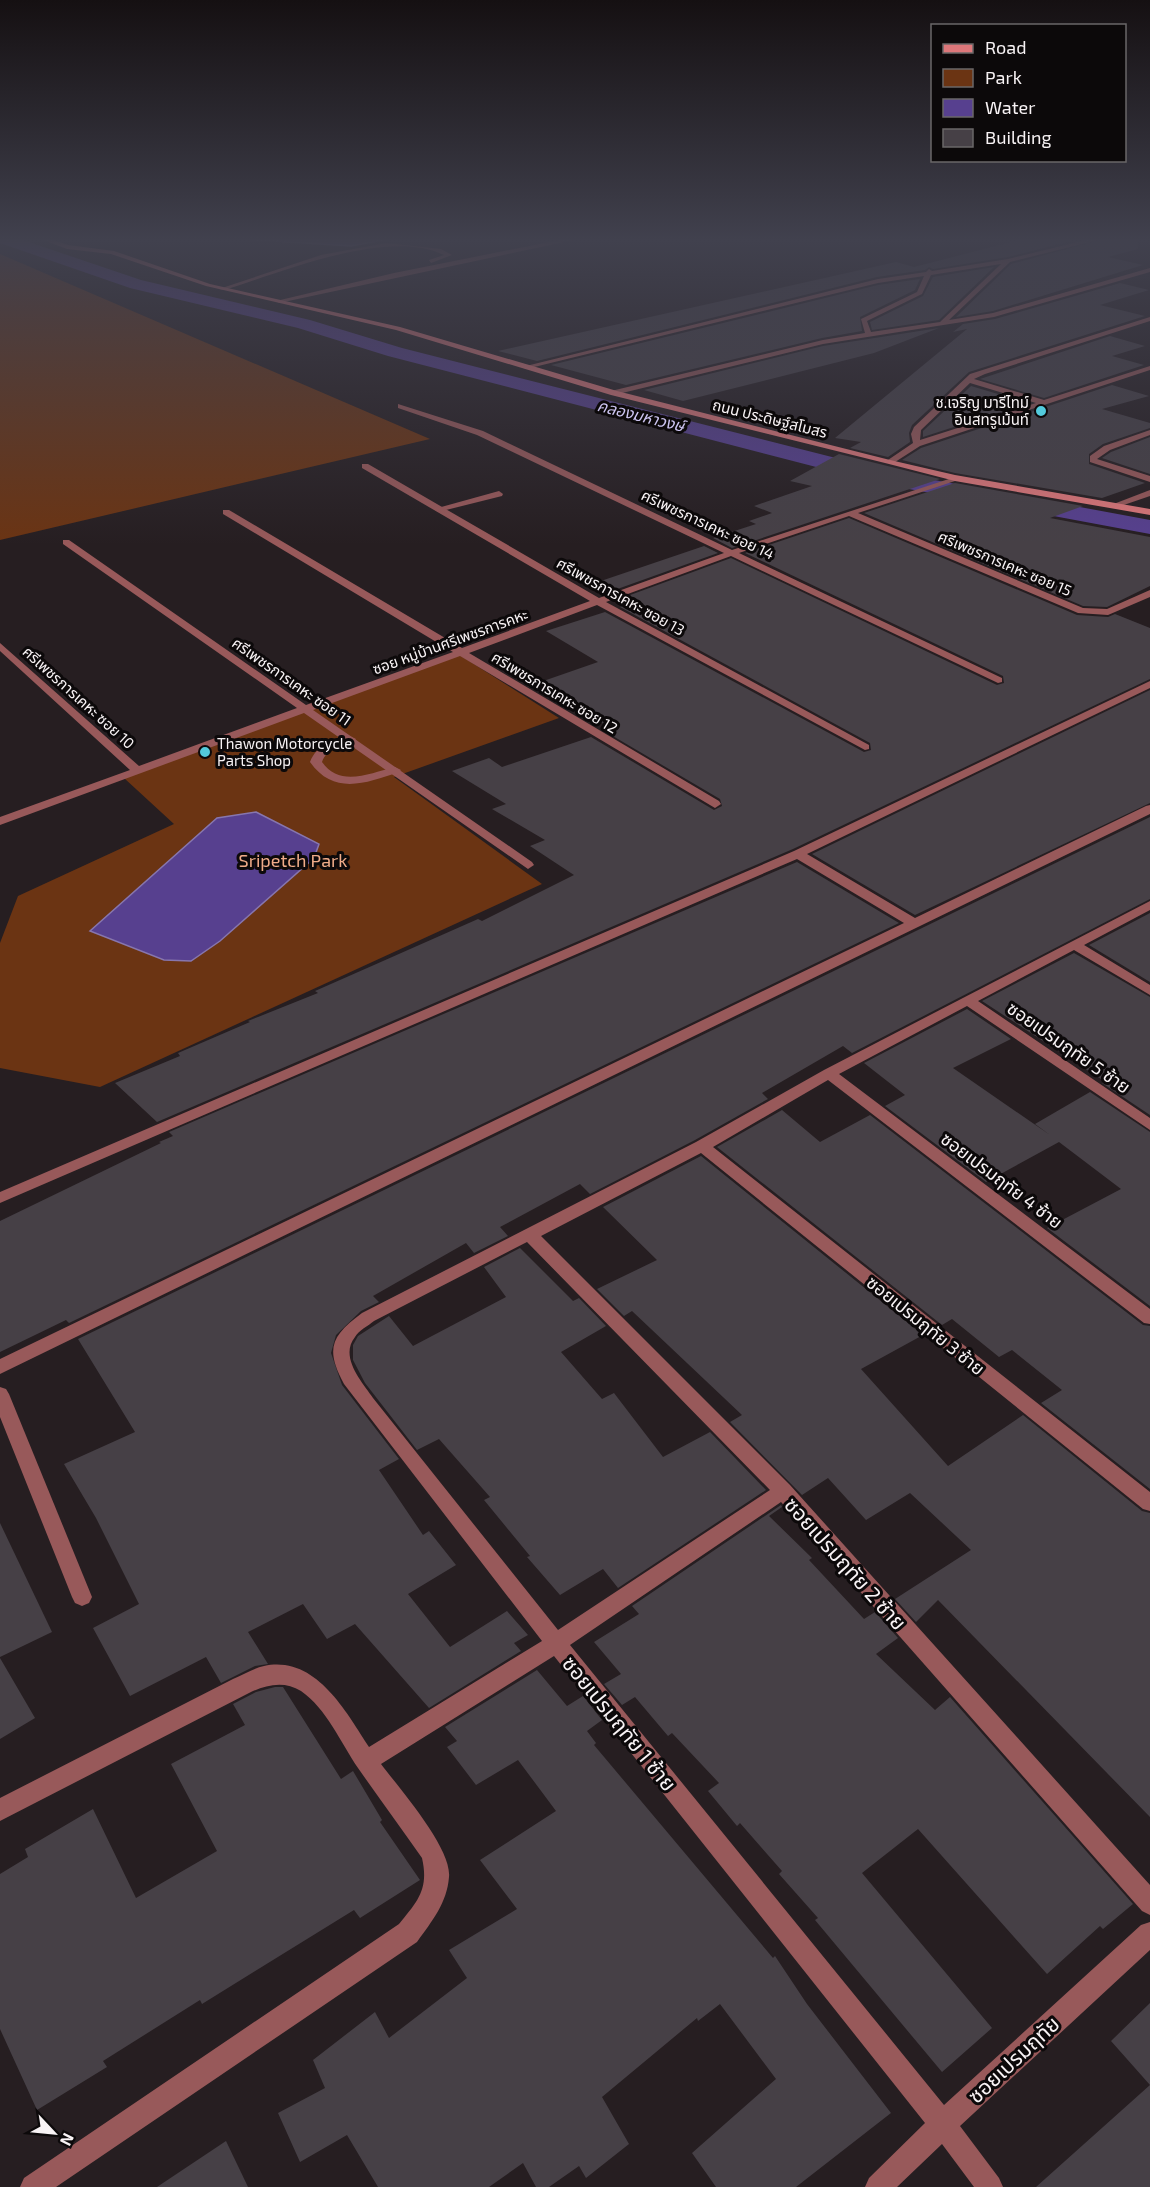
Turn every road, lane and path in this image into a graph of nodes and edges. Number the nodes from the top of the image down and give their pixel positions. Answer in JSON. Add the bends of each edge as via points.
{"nodes":[{"id":1,"x":438,"y":340,"type":"edge"},
{"id":2,"x":635,"y":340,"type":"edge"},
{"id":3,"x":840,"y":340,"type":"edge"},
{"id":4,"x":1083,"y":340,"type":"edge"},
{"id":5,"x":526,"y":367,"type":"junction"},
{"id":6,"x":1150,"y":368,"type":"edge"},
{"id":7,"x":969,"y":380,"type":"junction"},
{"id":8,"x":614,"y":393,"type":"junction"},
{"id":9,"x":1046,"y":404,"type":"junction"},
{"id":10,"x":401,"y":406,"type":"dead end"},
{"id":11,"x":1150,"y":432,"type":"edge"},
{"id":12,"x":917,"y":444,"type":"junction"},
{"id":13,"x":889,"y":462,"type":"junction"},
{"id":14,"x":365,"y":466,"type":"dead end"},
{"id":15,"x":955,"y":478,"type":"junction"},
{"id":16,"x":1150,"y":479,"type":"edge"},
{"id":17,"x":1150,"y":493,"type":"edge"},
{"id":18,"x":499,"y":494,"type":"dead end"},
{"id":19,"x":1115,"y":505,"type":"junction"},
{"id":20,"x":438,"y":509,"type":"junction"},
{"id":21,"x":226,"y":512,"type":"dead end"},
{"id":22,"x":1150,"y":512,"type":"edge"},
{"id":23,"x":849,"y":513,"type":"junction"},
{"id":24,"x":66,"y":543,"type":"dead end"},
{"id":25,"x":734,"y":552,"type":"junction"},
{"id":26,"x":1150,"y":593,"type":"edge"},
{"id":27,"x":598,"y":602,"type":"junction"},
{"id":28,"x":0,"y":646,"type":"edge"},
{"id":29,"x":462,"y":654,"type":"junction"},
{"id":30,"x":998,"y":680,"type":"dead end"},
{"id":31,"x":1150,"y":684,"type":"edge"},
{"id":32,"x":307,"y":710,"type":"junction"},
{"id":33,"x":350,"y":739,"type":"junction"},
{"id":34,"x":865,"y":747,"type":"dead end"},
{"id":35,"x":395,"y":770,"type":"junction"},
{"id":36,"x":138,"y":771,"type":"junction"},
{"id":37,"x":715,"y":804,"type":"dead end"},
{"id":38,"x":1150,"y":809,"type":"edge"},
{"id":39,"x":0,"y":821,"type":"edge"},
{"id":40,"x":798,"y":854,"type":"junction"},
{"id":41,"x":528,"y":865,"type":"dead end"},
{"id":42,"x":1150,"y":905,"type":"edge"},
{"id":43,"x":914,"y":923,"type":"junction"},
{"id":44,"x":1074,"y":944,"type":"junction"},
{"id":45,"x":1150,"y":991,"type":"edge"},
{"id":46,"x":967,"y":1000,"type":"junction"},
{"id":47,"x":829,"y":1073,"type":"junction"},
{"id":48,"x":1150,"y":1125,"type":"edge"},
{"id":49,"x":702,"y":1146,"type":"junction"},
{"id":50,"x":0,"y":1198,"type":"edge"},
{"id":51,"x":530,"y":1235,"type":"junction"},
{"id":52,"x":1150,"y":1318,"type":"edge"},
{"id":53,"x":0,"y":1367,"type":"edge"},
{"id":54,"x":0,"y":1394,"type":"edge"},
{"id":55,"x":783,"y":1491,"type":"junction"},
{"id":56,"x":1150,"y":1503,"type":"edge"},
{"id":57,"x":82,"y":1597,"type":"dead end"},
{"id":58,"x":556,"y":1643,"type":"junction"},
{"id":59,"x":366,"y":1761,"type":"junction"},
{"id":60,"x":0,"y":1810,"type":"edge"},
{"id":61,"x":1150,"y":1903,"type":"edge"},
{"id":62,"x":1150,"y":1934,"type":"edge"},
{"id":63,"x":943,"y":2124,"type":"junction"},
{"id":64,"x":33,"y":2187,"type":"edge"},
{"id":65,"x":878,"y":2187,"type":"edge"},
{"id":66,"x":990,"y":2187,"type":"edge"}],
"edges":[{"from":1,"to":5,"type":"street","name":"ถนน ประดิษฐ์สโมสร"},
{"from":2,"to":5,"type":"street"},
{"from":3,"to":8,"type":"street"},
{"from":4,"to":7,"type":"street","via":[[982,372]]},
{"from":5,"to":8,"type":"street","name":"ถนน ประดิษฐ์สโมสร"},
{"from":6,"to":9,"type":"street"},
{"from":7,"to":9,"type":"street"},
{"from":7,"to":12,"type":"street","via":[[917,429]]},
{"from":8,"to":13,"type":"street","name":"ถนน ประดิษฐ์สโมสร"},
{"from":9,"to":12,"type":"street"},
{"from":10,"to":25,"type":"street","name":"ศรีเพชรการเคหะ ซอย 14","via":[[480,433]]},
{"from":11,"to":16,"type":"street","via":[[1107,448],[1093,458],[1100,464]]},
{"from":12,"to":13,"type":"street"},
{"from":13,"to":15,"type":"street","name":"ถนน ประดิษฐ์สโมสร"},
{"from":14,"to":20,"type":"street","name":"ศรีเพชรการเคหะ ซอย 13"},
{"from":15,"to":19,"type":"street","name":"ถนน ประดิษฐ์สโมสร"},
{"from":15,"to":23,"type":"street","name":"ซอย หมู่บ้านศรีเพชรการคหะ"},
{"from":17,"to":19,"type":"street"},
{"from":18,"to":20,"type":"street"},
{"from":19,"to":22,"type":"street","name":"ถนน ประดิษฐ์สโมสร"},
{"from":20,"to":27,"type":"street","name":"ศรีเพชรการเคหะ ซอย 13"},
{"from":21,"to":29,"type":"street","name":"ศรีเพชรการเคหะ ซอย 12"},
{"from":23,"to":25,"type":"street","name":"ซอย หมู่บ้านศรีเพชรการคหะ"},
{"from":23,"to":26,"type":"street","name":"ศรีเพชรการเคหะ ซอย 15","via":[[1081,611],[1108,612]]},
{"from":24,"to":32,"type":"street","name":"ศรีเพชรการเคหะ ซอย 11"},
{"from":25,"to":27,"type":"street","name":"ซอย หมู่บ้านศรีเพชรการคหะ"},
{"from":25,"to":30,"type":"street","name":"ศรีเพชรการเคหะ ซอย 14"},
{"from":27,"to":29,"type":"street","name":"ซอย หมู่บ้านศรีเพชรการคหะ"},
{"from":27,"to":34,"type":"street","name":"ศรีเพชรการเคหะ ซอย 13"},
{"from":28,"to":36,"type":"street","name":"ศรีเพชรการเคหะ ซอย 10"},
{"from":29,"to":32,"type":"street","name":"ซอย หมู่บ้านศรีเพชรการคหะ"},
{"from":29,"to":37,"type":"street","name":"ศรีเพชรการเคหะ ซอย 12"},
{"from":31,"to":40,"type":"street"},
{"from":32,"to":33,"type":"street","name":"ศรีเพชรการเคหะ ซอย 11"},
{"from":32,"to":36,"type":"street","name":"ซอย หมู่บ้านศรีเพชรการคหะ"},
{"from":33,"to":35,"type":"street","name":"ศรีเพชรการเคหะ ซอย 11"},
{"from":33,"to":35,"type":"street","via":[[318,754],[316,762],[321,772],[341,781],[356,781]]},
{"from":35,"to":41,"type":"street","name":"ศรีเพชรการเคหะ ซอย 11"},
{"from":36,"to":39,"type":"street","name":"ซอย หมู่บ้านศรีเพชรการคหะ"},
{"from":38,"to":43,"type":"street"},
{"from":40,"to":43,"type":"street"},
{"from":40,"to":50,"type":"street"},
{"from":42,"to":44,"type":"street","name":"ซอยเปรมฤทัย 1 ซ้าย"},
{"from":43,"to":53,"type":"street"},
{"from":44,"to":45,"type":"street"},
{"from":44,"to":46,"type":"street","name":"ซอยเปรมฤทัย 1 ซ้าย"},
{"from":46,"to":47,"type":"street","name":"ซอยเปรมฤทัย 1 ซ้าย"},
{"from":46,"to":48,"type":"street","name":"ซอยเปรมฤทัย 5 ซ้าย"},
{"from":47,"to":49,"type":"street","name":"ซอยเปรมฤทัย 1 ซ้าย"},
{"from":47,"to":52,"type":"street","name":"ซอยเปรมฤทัย 4 ซ้าย"},
{"from":49,"to":51,"type":"street","name":"ซอยเปรมฤทัย 1 ซ้าย"},
{"from":49,"to":56,"type":"street","name":"ซอยเปรมฤทัย 3 ซ้าย"},
{"from":51,"to":55,"type":"street","name":"ซอยเปรมฤทัย 2 ซ้าย"},
{"from":51,"to":58,"type":"street","name":"ซอยเปรมฤทัย 1 ซ้าย","via":[[368,1317],[346,1335],[340,1353],[345,1373]]},
{"from":54,"to":57,"type":"street"},
{"from":55,"to":58,"type":"street"},
{"from":55,"to":61,"type":"street","name":"ซอยเปรมฤทัย 2 ซ้าย"},
{"from":58,"to":59,"type":"street"},
{"from":58,"to":63,"type":"street","name":"ซอยเปรมฤทัย 1 ซ้าย"},
{"from":59,"to":60,"type":"street","via":[[327,1702],[308,1684],[287,1676],[265,1675]]},
{"from":59,"to":64,"type":"street","via":[[432,1853],[438,1875],[430,1904],[408,1933]]},
{"from":62,"to":63,"type":"street","name":"ซอยเปรมฤทัย"},
{"from":63,"to":65,"type":"street","name":"ซอยเปรมฤทัย"},
{"from":63,"to":66,"type":"street","name":"ซอยเปรมฤทัย 1 ซ้าย"}]}
